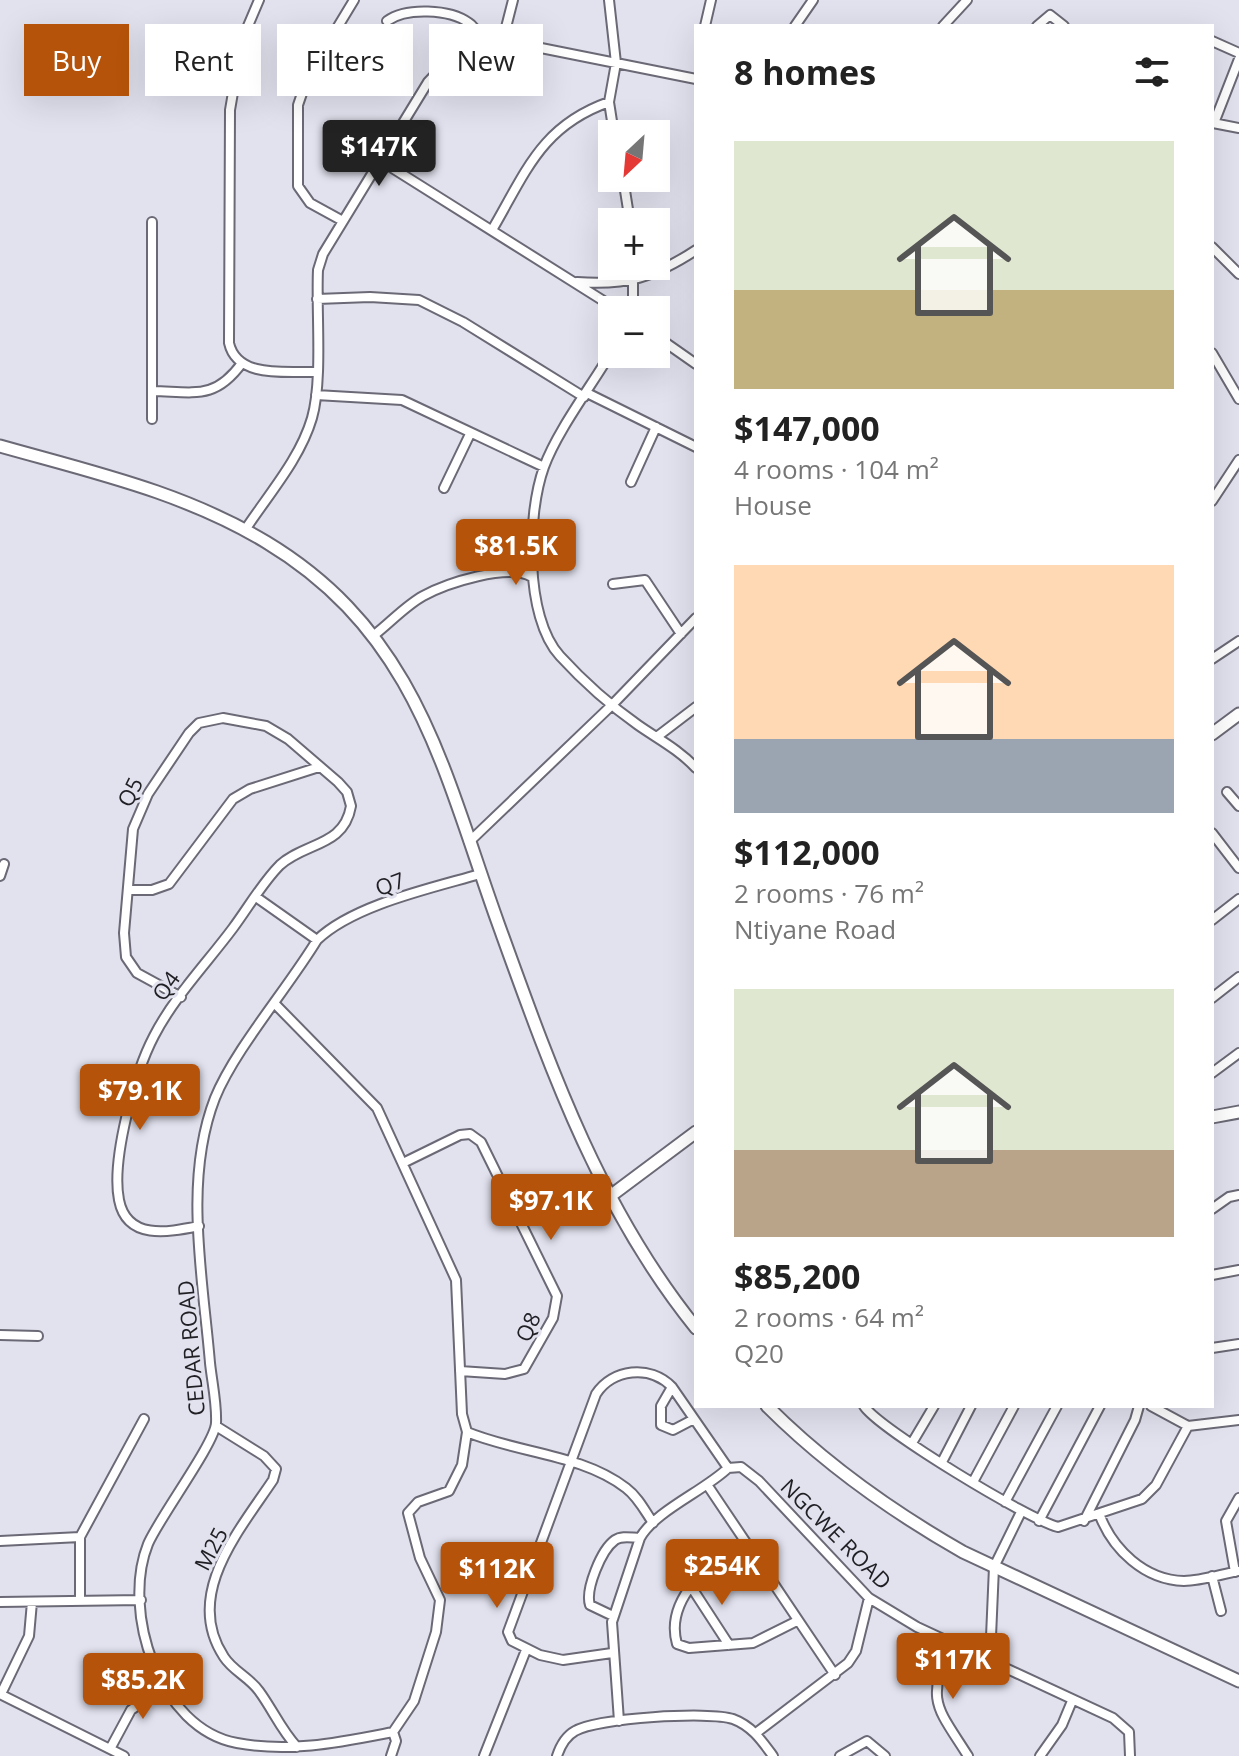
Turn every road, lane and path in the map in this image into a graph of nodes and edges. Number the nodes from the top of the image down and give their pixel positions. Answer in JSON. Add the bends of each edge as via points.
{"nodes":[{"id":1,"x":259,"y":0,"type":"edge"},
{"id":2,"x":354,"y":0,"type":"edge"},
{"id":3,"x":513,"y":0,"type":"edge"},
{"id":4,"x":609,"y":0,"type":"edge"},
{"id":5,"x":711,"y":0,"type":"edge"},
{"id":6,"x":813,"y":0,"type":"edge"},
{"id":7,"x":967,"y":0,"type":"edge"},
{"id":8,"x":387,"y":21,"type":"dead end"},
{"id":9,"x":249,"y":24,"type":"edge"},
{"id":10,"x":472,"y":24,"type":"edge"},
{"id":11,"x":507,"y":24,"type":"edge"},
{"id":12,"x":705,"y":24,"type":"edge"},
{"id":13,"x":796,"y":24,"type":"edge"},
{"id":14,"x":945,"y":24,"type":"edge"},
{"id":15,"x":1039,"y":24,"type":"edge"},
{"id":16,"x":1061,"y":24,"type":"edge"},
{"id":17,"x":1214,"y":42,"type":"edge"},
{"id":18,"x":543,"y":50,"type":"edge"},
{"id":19,"x":1239,"y":56,"type":"edge"},
{"id":20,"x":616,"y":63,"type":"junction"},
{"id":21,"x":694,"y":76,"type":"edge"},
{"id":22,"x":429,"y":81,"type":"edge"},
{"id":23,"x":233,"y":96,"type":"edge"},
{"id":24,"x":609,"y":102,"type":"junction"},
{"id":25,"x":612,"y":120,"type":"edge"},
{"id":26,"x":1214,"y":120,"type":"edge"},
{"id":27,"x":1214,"y":123,"type":"edge"},
{"id":28,"x":1239,"y":128,"type":"edge"},
{"id":29,"x":378,"y":159,"type":"junction"},
{"id":30,"x":341,"y":220,"type":"junction"},
{"id":31,"x":152,"y":222,"type":"dead end"},
{"id":32,"x":492,"y":230,"type":"junction"},
{"id":33,"x":1214,"y":249,"type":"edge"},
{"id":34,"x":694,"y":251,"type":"edge"},
{"id":35,"x":670,"y":267,"type":"edge"},
{"id":36,"x":1239,"y":274,"type":"edge"},
{"id":37,"x":614,"y":280,"type":"edge"},
{"id":38,"x":573,"y":282,"type":"junction"},
{"id":39,"x":598,"y":298,"type":"edge"},
{"id":40,"x":317,"y":299,"type":"junction"},
{"id":41,"x":670,"y":346,"type":"edge"},
{"id":42,"x":1214,"y":356,"type":"edge"},
{"id":43,"x":242,"y":363,"type":"junction"},
{"id":44,"x":694,"y":363,"type":"edge"},
{"id":45,"x":602,"y":368,"type":"edge"},
{"id":46,"x":316,"y":372,"type":"junction"},
{"id":47,"x":153,"y":391,"type":"junction"},
{"id":48,"x":316,"y":395,"type":"junction"},
{"id":49,"x":586,"y":395,"type":"junction"},
{"id":50,"x":1239,"y":399,"type":"edge"},
{"id":51,"x":152,"y":419,"type":"dead end"},
{"id":52,"x":656,"y":427,"type":"junction"},
{"id":53,"x":470,"y":434,"type":"junction"},
{"id":54,"x":0,"y":446,"type":"edge"},
{"id":55,"x":694,"y":446,"type":"edge"},
{"id":56,"x":1239,"y":460,"type":"edge"},
{"id":57,"x":544,"y":467,"type":"junction"},
{"id":58,"x":631,"y":482,"type":"dead end"},
{"id":59,"x":444,"y":488,"type":"dead end"},
{"id":60,"x":1214,"y":498,"type":"edge"},
{"id":61,"x":245,"y":530,"type":"junction"},
{"id":62,"x":532,"y":577,"type":"junction"},
{"id":63,"x":613,"y":584,"type":"dead end"},
{"id":64,"x":694,"y":620,"type":"edge"},
{"id":65,"x":681,"y":634,"type":"junction"},
{"id":66,"x":373,"y":636,"type":"junction"},
{"id":67,"x":1239,"y":641,"type":"edge"},
{"id":68,"x":1214,"y":658,"type":"edge"},
{"id":69,"x":613,"y":704,"type":"junction"},
{"id":70,"x":694,"y":709,"type":"edge"},
{"id":71,"x":1239,"y":714,"type":"edge"},
{"id":72,"x":1214,"y":733,"type":"edge"},
{"id":73,"x":658,"y":736,"type":"junction"},
{"id":74,"x":694,"y":766,"type":"edge"},
{"id":75,"x":319,"y":767,"type":"junction"},
{"id":76,"x":1227,"y":792,"type":"dead end"},
{"id":77,"x":1239,"y":806,"type":"edge"},
{"id":78,"x":1214,"y":836,"type":"edge"},
{"id":79,"x":469,"y":842,"type":"junction"},
{"id":80,"x":4,"y":864,"type":"dead end"},
{"id":81,"x":1239,"y":868,"type":"edge"},
{"id":82,"x":480,"y":874,"type":"junction"},
{"id":83,"x":0,"y":876,"type":"edge"},
{"id":84,"x":128,"y":890,"type":"junction"},
{"id":85,"x":256,"y":897,"type":"junction"},
{"id":86,"x":1239,"y":899,"type":"edge"},
{"id":87,"x":1214,"y":918,"type":"edge"},
{"id":88,"x":317,"y":940,"type":"junction"},
{"id":89,"x":1239,"y":977,"type":"edge"},
{"id":90,"x":1214,"y":996,"type":"edge"},
{"id":91,"x":181,"y":997,"type":"junction"},
{"id":92,"x":276,"y":1005,"type":"junction"},
{"id":93,"x":1239,"y":1053,"type":"edge"},
{"id":94,"x":1214,"y":1072,"type":"edge"},
{"id":95,"x":1239,"y":1112,"type":"edge"},
{"id":96,"x":1214,"y":1117,"type":"edge"},
{"id":97,"x":694,"y":1133,"type":"edge"},
{"id":98,"x":405,"y":1162,"type":"junction"},
{"id":99,"x":1239,"y":1195,"type":"edge"},
{"id":100,"x":609,"y":1197,"type":"junction"},
{"id":101,"x":1214,"y":1208,"type":"edge"},
{"id":102,"x":199,"y":1226,"type":"junction"},
{"id":103,"x":1239,"y":1270,"type":"edge"},
{"id":104,"x":1214,"y":1275,"type":"edge"},
{"id":105,"x":694,"y":1325,"type":"edge"},
{"id":106,"x":0,"y":1335,"type":"edge"},
{"id":107,"x":38,"y":1336,"type":"dead end"},
{"id":108,"x":1239,"y":1344,"type":"edge"},
{"id":109,"x":1214,"y":1348,"type":"edge"},
{"id":110,"x":460,"y":1371,"type":"junction"},
{"id":111,"x":672,"y":1387,"type":"junction"},
{"id":112,"x":694,"y":1402,"type":"edge"},
{"id":113,"x":686,"y":1408,"type":"junction"},
{"id":114,"x":769,"y":1408,"type":"edge"},
{"id":115,"x":866,"y":1408,"type":"edge"},
{"id":116,"x":933,"y":1408,"type":"edge"},
{"id":117,"x":970,"y":1408,"type":"edge"},
{"id":118,"x":1013,"y":1408,"type":"edge"},
{"id":119,"x":1056,"y":1408,"type":"edge"},
{"id":120,"x":1099,"y":1408,"type":"edge"},
{"id":121,"x":1138,"y":1408,"type":"edge"},
{"id":122,"x":1155,"y":1408,"type":"edge"},
{"id":123,"x":144,"y":1419,"type":"dead end"},
{"id":124,"x":694,"y":1419,"type":"junction"},
{"id":125,"x":1239,"y":1420,"type":"edge"},
{"id":126,"x":216,"y":1426,"type":"junction"},
{"id":127,"x":1188,"y":1426,"type":"junction"},
{"id":128,"x":467,"y":1432,"type":"junction"},
{"id":129,"x":912,"y":1443,"type":"junction"},
{"id":130,"x":570,"y":1462,"type":"junction"},
{"id":131,"x":942,"y":1462,"type":"junction"},
{"id":132,"x":728,"y":1468,"type":"junction"},
{"id":133,"x":973,"y":1482,"type":"junction"},
{"id":134,"x":708,"y":1486,"type":"junction"},
{"id":135,"x":1239,"y":1498,"type":"edge"},
{"id":136,"x":1005,"y":1502,"type":"junction"},
{"id":137,"x":1021,"y":1512,"type":"junction"},
{"id":138,"x":1100,"y":1516,"type":"junction"},
{"id":139,"x":1039,"y":1521,"type":"junction"},
{"id":140,"x":1084,"y":1521,"type":"junction"},
{"id":141,"x":653,"y":1523,"type":"junction"},
{"id":142,"x":80,"y":1537,"type":"junction"},
{"id":143,"x":640,"y":1538,"type":"junction"},
{"id":144,"x":0,"y":1541,"type":"edge"},
{"id":145,"x":744,"y":1541,"type":"junction"},
{"id":146,"x":994,"y":1567,"type":"junction"},
{"id":147,"x":1237,"y":1571,"type":"edge"},
{"id":148,"x":1212,"y":1576,"type":"junction"},
{"id":149,"x":690,"y":1585,"type":"junction"},
{"id":150,"x":869,"y":1598,"type":"junction"},
{"id":151,"x":80,"y":1600,"type":"junction"},
{"id":152,"x":141,"y":1600,"type":"junction"},
{"id":153,"x":0,"y":1602,"type":"edge"},
{"id":154,"x":32,"y":1602,"type":"junction"},
{"id":155,"x":1221,"y":1611,"type":"dead end"},
{"id":156,"x":613,"y":1616,"type":"junction"},
{"id":157,"x":797,"y":1621,"type":"junction"},
{"id":158,"x":950,"y":1643,"type":"junction"},
{"id":159,"x":729,"y":1645,"type":"junction"},
{"id":160,"x":526,"y":1650,"type":"junction"},
{"id":161,"x":612,"y":1653,"type":"junction"},
{"id":162,"x":990,"y":1660,"type":"junction"},
{"id":163,"x":835,"y":1675,"type":"junction"},
{"id":164,"x":1239,"y":1681,"type":"edge"},
{"id":165,"x":166,"y":1685,"type":"junction"},
{"id":166,"x":0,"y":1694,"type":"edge"},
{"id":167,"x":1072,"y":1701,"type":"junction"},
{"id":168,"x":619,"y":1721,"type":"junction"},
{"id":169,"x":393,"y":1732,"type":"junction"},
{"id":170,"x":756,"y":1733,"type":"junction"},
{"id":171,"x":297,"y":1747,"type":"junction"},
{"id":172,"x":110,"y":1749,"type":"junction"},
{"id":173,"x":124,"y":1756,"type":"edge"},
{"id":174,"x":391,"y":1756,"type":"edge"},
{"id":175,"x":484,"y":1756,"type":"edge"},
{"id":176,"x":557,"y":1756,"type":"edge"},
{"id":177,"x":773,"y":1756,"type":"edge"},
{"id":178,"x":840,"y":1756,"type":"edge"},
{"id":179,"x":885,"y":1756,"type":"edge"},
{"id":180,"x":968,"y":1756,"type":"edge"},
{"id":181,"x":1040,"y":1756,"type":"edge"},
{"id":182,"x":1130,"y":1756,"type":"edge"}],
"edges":[{"from":1,"to":9,"type":"street"},
{"from":2,"to":30,"type":"street","via":[[308,76],[298,105],[298,186],[310,203]]},
{"from":3,"to":11,"type":"street"},
{"from":4,"to":20,"type":"street"},
{"from":5,"to":12,"type":"street"},
{"from":6,"to":13,"type":"street"},
{"from":7,"to":14,"type":"street"},
{"from":8,"to":10,"type":"street","via":[[407,11]]},
{"from":15,"to":16,"type":"street","via":[[1050,15]]},
{"from":17,"to":19,"type":"street"},
{"from":18,"to":20,"type":"street"},
{"from":19,"to":26,"type":"street"},
{"from":20,"to":21,"type":"street"},
{"from":20,"to":24,"type":"street"},
{"from":22,"to":29,"type":"street"},
{"from":23,"to":43,"type":"street","via":[[227,323],[230,350]]},
{"from":24,"to":25,"type":"street"},
{"from":24,"to":32,"type":"street","via":[[552,133]]},
{"from":27,"to":28,"type":"street"},
{"from":29,"to":30,"type":"street"},
{"from":29,"to":32,"type":"street"},
{"from":30,"to":40,"type":"street","via":[[320,261]]},
{"from":31,"to":47,"type":"street"},
{"from":32,"to":38,"type":"street"},
{"from":33,"to":36,"type":"street"},
{"from":34,"to":35,"type":"street"},
{"from":37,"to":38,"type":"street"},
{"from":38,"to":39,"type":"street"},
{"from":40,"to":46,"type":"street"},
{"from":40,"to":49,"type":"street","via":[[419,300]]},
{"from":41,"to":44,"type":"street"},
{"from":42,"to":50,"type":"street"},
{"from":43,"to":46,"type":"street","via":[[261,370]]},
{"from":43,"to":47,"type":"street","via":[[210,392]]},
{"from":45,"to":49,"type":"street"},
{"from":46,"to":48,"type":"street"},
{"from":47,"to":51,"type":"street"},
{"from":48,"to":53,"type":"street","via":[[402,400]]},
{"from":48,"to":61,"type":"street","via":[[311,422],[296,453]]},
{"from":49,"to":52,"type":"street"},
{"from":49,"to":57,"type":"street"},
{"from":52,"to":55,"type":"street"},
{"from":52,"to":58,"type":"street"},
{"from":53,"to":57,"type":"street"},
{"from":53,"to":59,"type":"street"},
{"from":54,"to":61,"type":"street","via":[[151,487]]},
{"from":56,"to":60,"type":"street"},
{"from":57,"to":62,"type":"street"},
{"from":61,"to":66,"type":"street","via":[[298,564]]},
{"from":62,"to":66,"type":"street","via":[[512,571],[484,575],[428,594]]},
{"from":62,"to":69,"type":"street","via":[[549,642]]},
{"from":63,"to":65,"type":"street","via":[[645,580]]},
{"from":64,"to":65,"type":"street"},
{"from":65,"to":69,"type":"street"},
{"from":66,"to":79,"type":"street","via":[[425,719]]},
{"from":67,"to":68,"type":"street"},
{"from":69,"to":73,"type":"street"},
{"from":69,"to":79,"type":"street"},
{"from":70,"to":73,"type":"street"},
{"from":71,"to":72,"type":"street"},
{"from":73,"to":74,"type":"street"},
{"from":75,"to":84,"type":"street","via":[[240,794],[169,884]]},
{"from":75,"to":84,"type":"street","name":"Q5","via":[[266,726],[223,718],[199,723],[141,807],[133,829]]},
{"from":75,"to":85,"type":"street","name":"Q4","via":[[347,792],[351,806],[346,821],[318,847],[283,863]]},
{"from":76,"to":77,"type":"street"},
{"from":78,"to":81,"type":"street"},
{"from":79,"to":82,"type":"street"},
{"from":80,"to":83,"type":"street"},
{"from":82,"to":88,"type":"street","name":"Q7","via":[[353,917]]},
{"from":82,"to":100,"type":"street","via":[[564,1102]]},
{"from":84,"to":91,"type":"street","name":"Q5","via":[[124,933],[130,965],[144,979]]},
{"from":85,"to":88,"type":"street"},
{"from":85,"to":91,"type":"street","name":"Q4"},
{"from":86,"to":87,"type":"street"},
{"from":88,"to":92,"type":"street","name":"CEDAR ROAD"},
{"from":89,"to":90,"type":"street"},
{"from":91,"to":102,"type":"street","name":"Q4","via":[[149,1046],[122,1138],[117,1188],[123,1214],[144,1231]]},
{"from":92,"to":98,"type":"street","via":[[364,1092]]},
{"from":92,"to":102,"type":"street","name":"CEDAR ROAD","via":[[211,1110],[202,1155]]},
{"from":93,"to":94,"type":"street"},
{"from":95,"to":96,"type":"street"},
{"from":97,"to":100,"type":"street"},
{"from":98,"to":110,"type":"street","via":[[456,1280]]},
{"from":98,"to":110,"type":"street","name":"Q8","via":[[460,1135],[476,1137],[557,1296],[553,1318],[524,1369],[505,1374]]},
{"from":99,"to":101,"type":"street"},
{"from":100,"to":105,"type":"street","via":[[642,1256]]},
{"from":102,"to":126,"type":"street","name":"CEDAR ROAD"},
{"from":103,"to":104,"type":"street"},
{"from":106,"to":107,"type":"street"},
{"from":108,"to":109,"type":"street"},
{"from":110,"to":128,"type":"street"},
{"from":111,"to":113,"type":"street"},
{"from":111,"to":124,"type":"street","via":[[661,1406],[661,1425],[673,1430]]},
{"from":111,"to":130,"type":"street","via":[[655,1375],[634,1372],[606,1381]]},
{"from":112,"to":113,"type":"street"},
{"from":113,"to":124,"type":"street"},
{"from":114,"to":146,"type":"street","via":[[831,1465],[890,1509]]},
{"from":115,"to":129,"type":"street"},
{"from":116,"to":129,"type":"street"},
{"from":117,"to":131,"type":"street"},
{"from":118,"to":133,"type":"street"},
{"from":119,"to":136,"type":"street"},
{"from":120,"to":139,"type":"street"},
{"from":121,"to":140,"type":"street"},
{"from":122,"to":127,"type":"street"},
{"from":123,"to":142,"type":"street"},
{"from":124,"to":132,"type":"street"},
{"from":125,"to":127,"type":"street"},
{"from":126,"to":152,"type":"street","name":"CEDAR ROAD","via":[[148,1545]]},
{"from":126,"to":171,"type":"street","name":"M25","via":[[276,1469],[213,1581],[207,1606],[210,1630],[228,1663],[258,1689]]},
{"from":127,"to":138,"type":"street","via":[[1150,1492]]},
{"from":128,"to":130,"type":"street"},
{"from":128,"to":169,"type":"street","via":[[462,1465],[449,1491],[418,1502],[408,1513],[420,1558],[440,1600],[436,1632],[414,1701]]},
{"from":129,"to":131,"type":"street"},
{"from":130,"to":141,"type":"street","via":[[629,1490]]},
{"from":130,"to":160,"type":"street","via":[[508,1626],[512,1641]]},
{"from":131,"to":133,"type":"street"},
{"from":132,"to":134,"type":"street"},
{"from":132,"to":150,"type":"street","name":"NGCWE ROAD","via":[[741,1467],[759,1481]]},
{"from":133,"to":136,"type":"street"},
{"from":134,"to":141,"type":"street"},
{"from":134,"to":145,"type":"street"},
{"from":135,"to":147,"type":"street","via":[[1226,1521]]},
{"from":136,"to":137,"type":"street"},
{"from":137,"to":139,"type":"street"},
{"from":137,"to":146,"type":"street"},
{"from":138,"to":140,"type":"street"},
{"from":138,"to":148,"type":"street","via":[[1115,1547],[1135,1562],[1184,1581]]},
{"from":139,"to":140,"type":"street","via":[[1058,1527]]},
{"from":141,"to":143,"type":"street"},
{"from":142,"to":144,"type":"street"},
{"from":142,"to":151,"type":"street"},
{"from":143,"to":156,"type":"street"},
{"from":143,"to":156,"type":"street","via":[[612,1543],[589,1591],[590,1605]]},
{"from":145,"to":149,"type":"street"},
{"from":145,"to":157,"type":"street"},
{"from":146,"to":162,"type":"street"},
{"from":146,"to":164,"type":"street"},
{"from":147,"to":148,"type":"street"},
{"from":148,"to":155,"type":"street"},
{"from":149,"to":159,"type":"street"},
{"from":149,"to":159,"type":"street","via":[[674,1629],[677,1644]]},
{"from":150,"to":158,"type":"street","name":"NGCWE ROAD"},
{"from":150,"to":163,"type":"street","via":[[856,1651]]},
{"from":151,"to":152,"type":"street"},
{"from":151,"to":154,"type":"street"},
{"from":152,"to":165,"type":"street","name":"CEDAR ROAD","via":[[145,1650]]},
{"from":153,"to":154,"type":"street"},
{"from":154,"to":166,"type":"street","via":[[29,1636]]},
{"from":156,"to":161,"type":"street"},
{"from":157,"to":159,"type":"street","via":[[767,1638]]},
{"from":157,"to":163,"type":"street"},
{"from":158,"to":162,"type":"street","name":"NGCWE ROAD"},
{"from":158,"to":180,"type":"street","via":[[935,1701]]},
{"from":160,"to":161,"type":"street","via":[[563,1660]]},
{"from":160,"to":175,"type":"street"},
{"from":161,"to":168,"type":"street"},
{"from":162,"to":167,"type":"street","name":"NGCWE ROAD"},
{"from":163,"to":170,"type":"street"},
{"from":165,"to":171,"type":"street","name":"CEDAR ROAD","via":[[185,1714],[219,1735],[240,1744]]},
{"from":165,"to":172,"type":"street","via":[[131,1710]]},
{"from":166,"to":172,"type":"street"},
{"from":167,"to":181,"type":"street"},
{"from":167,"to":182,"type":"street","name":"NGCWE ROAD","via":[[1124,1726],[1132,1738]]},
{"from":168,"to":170,"type":"street","via":[[712,1716],[730,1718]]},
{"from":168,"to":176,"type":"street","via":[[572,1732]]},
{"from":169,"to":171,"type":"street","name":"CEDAR ROAD","via":[[330,1746]]},
{"from":169,"to":174,"type":"street"},
{"from":170,"to":177,"type":"street"},
{"from":172,"to":173,"type":"street"},
{"from":178,"to":179,"type":"street","via":[[867,1741]]}]}
